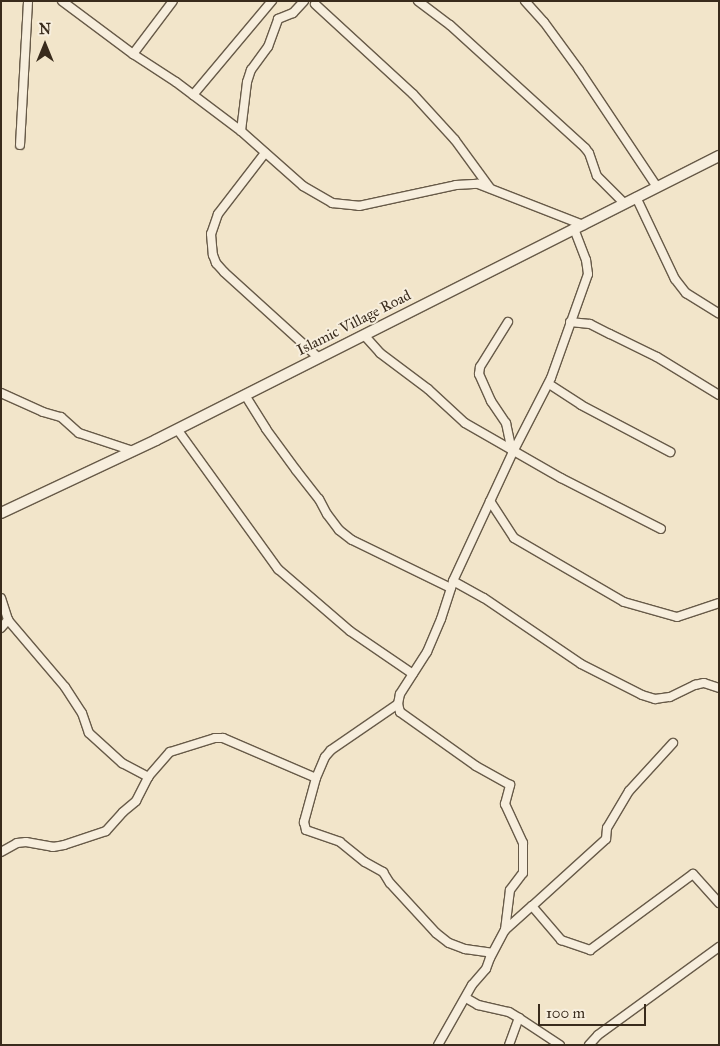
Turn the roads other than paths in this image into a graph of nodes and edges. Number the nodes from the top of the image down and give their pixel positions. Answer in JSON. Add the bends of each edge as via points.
{"nodes":[{"id":1,"x":28,"y":1,"type":"edge"},
{"id":2,"x":62,"y":1,"type":"edge"},
{"id":3,"x":173,"y":1,"type":"edge"},
{"id":4,"x":272,"y":1,"type":"edge"},
{"id":5,"x":305,"y":1,"type":"edge"},
{"id":6,"x":418,"y":1,"type":"edge"},
{"id":7,"x":525,"y":1,"type":"edge"},
{"id":8,"x":317,"y":3,"type":"edge"},
{"id":9,"x":132,"y":54,"type":"junction"},
{"id":10,"x":193,"y":95,"type":"junction"},
{"id":11,"x":241,"y":131,"type":"junction"},
{"id":12,"x":20,"y":145,"type":"dead end"},
{"id":13,"x":266,"y":153,"type":"junction"},
{"id":14,"x":719,"y":156,"type":"edge"},
{"id":15,"x":657,"y":187,"type":"junction"},
{"id":16,"x":490,"y":188,"type":"junction"},
{"id":17,"x":636,"y":197,"type":"junction"},
{"id":18,"x":624,"y":203,"type":"junction"},
{"id":19,"x":578,"y":227,"type":"junction"},
{"id":20,"x":719,"y":314,"type":"edge"},
{"id":21,"x":508,"y":322,"type":"dead end"},
{"id":22,"x":570,"y":322,"type":"junction"},
{"id":23,"x":364,"y":335,"type":"junction"},
{"id":24,"x":319,"y":358,"type":"junction"},
{"id":25,"x":548,"y":384,"type":"junction"},
{"id":26,"x":1,"y":393,"type":"edge"},
{"id":27,"x":245,"y":395,"type":"junction"},
{"id":28,"x":719,"y":395,"type":"edge"},
{"id":29,"x":177,"y":429,"type":"junction"},
{"id":30,"x":132,"y":451,"type":"junction"},
{"id":31,"x":512,"y":452,"type":"junction"},
{"id":32,"x":670,"y":452,"type":"dead end"},
{"id":33,"x":490,"y":501,"type":"junction"},
{"id":34,"x":1,"y":513,"type":"edge"},
{"id":35,"x":661,"y":530,"type":"dead end"},
{"id":36,"x":452,"y":584,"type":"junction"},
{"id":37,"x":1,"y":598,"type":"edge"},
{"id":38,"x":719,"y":603,"type":"edge"},
{"id":39,"x":8,"y":620,"type":"junction"},
{"id":40,"x":1,"y":628,"type":"edge"},
{"id":41,"x":413,"y":674,"type":"junction"},
{"id":42,"x":719,"y":688,"type":"edge"},
{"id":43,"x":398,"y":704,"type":"junction"},
{"id":44,"x":673,"y":744,"type":"dead end"},
{"id":45,"x":148,"y":777,"type":"junction"},
{"id":46,"x":316,"y":778,"type":"junction"},
{"id":47,"x":1,"y":852,"type":"edge"},
{"id":48,"x":719,"y":903,"type":"edge"},
{"id":49,"x":532,"y":906,"type":"junction"},
{"id":50,"x":505,"y":930,"type":"junction"},
{"id":51,"x":719,"y":947,"type":"edge"},
{"id":52,"x":492,"y":953,"type":"junction"},
{"id":53,"x":466,"y":998,"type":"junction"},
{"id":54,"x":519,"y":1018,"type":"junction"},
{"id":55,"x":438,"y":1045,"type":"edge"},
{"id":56,"x":509,"y":1045,"type":"edge"},
{"id":57,"x":560,"y":1045,"type":"edge"},
{"id":58,"x":590,"y":1045,"type":"edge"}],
"edges":[{"from":1,"to":12,"type":"street"},
{"from":2,"to":9,"type":"street"},
{"from":3,"to":9,"type":"street"},
{"from":4,"to":10,"type":"street"},
{"from":5,"to":8,"type":"street"},
{"from":5,"to":11,"type":"street","via":[[293,13],[278,19],[268,47],[251,70]]},
{"from":6,"to":18,"type":"street","via":[[450,25],[584,148],[597,176]]},
{"from":7,"to":15,"type":"street","via":[[579,70]]},
{"from":8,"to":16,"type":"street","via":[[413,94],[455,140]]},
{"from":9,"to":10,"type":"street"},
{"from":10,"to":11,"type":"street"},
{"from":11,"to":13,"type":"street"},
{"from":13,"to":16,"type":"street","via":[[303,186],[332,203],[346,206],[400,199],[456,185],[478,184]]},
{"from":13,"to":24,"type":"street","via":[[218,214],[211,234],[213,255],[224,272]]},
{"from":14,"to":15,"type":"street","name":"Islamic Village Road"},
{"from":15,"to":17,"type":"street","name":"Islamic Village Road"},
{"from":16,"to":19,"type":"street"},
{"from":17,"to":18,"type":"street","name":"Islamic Village Road"},
{"from":17,"to":20,"type":"street","via":[[675,279],[686,293]]},
{"from":18,"to":19,"type":"street","name":"Islamic Village Road"},
{"from":19,"to":22,"type":"street","via":[[588,274]]},
{"from":19,"to":23,"type":"street","name":"Islamic Village Road"},
{"from":21,"to":31,"type":"street","via":[[480,367],[479,374],[484,389],[506,422]]},
{"from":22,"to":25,"type":"street"},
{"from":22,"to":28,"type":"street","via":[[590,324],[657,357]]},
{"from":23,"to":24,"type":"street","name":"Islamic Village Road"},
{"from":23,"to":31,"type":"street","via":[[380,353],[428,389],[465,423]]},
{"from":24,"to":27,"type":"street","name":"Islamic Village Road"},
{"from":25,"to":31,"type":"street"},
{"from":25,"to":32,"type":"street"},
{"from":26,"to":30,"type":"street","via":[[61,417],[78,433]]},
{"from":27,"to":29,"type":"street","name":"Islamic Village Road"},
{"from":27,"to":36,"type":"street","via":[[266,429],[320,498],[339,530],[352,540]]},
{"from":29,"to":30,"type":"street","name":"Islamic Village Road"},
{"from":29,"to":41,"type":"street","via":[[278,569],[350,631]]},
{"from":30,"to":34,"type":"street","name":"Islamic Village Road"},
{"from":31,"to":33,"type":"street"},
{"from":31,"to":35,"type":"street"},
{"from":33,"to":36,"type":"street"},
{"from":33,"to":38,"type":"street","via":[[514,538],[624,602],[677,618]]},
{"from":36,"to":41,"type":"street","via":[[427,652]]},
{"from":36,"to":42,"type":"street","via":[[484,598],[581,664],[642,695],[655,699],[670,697],[704,683]]},
{"from":37,"to":39,"type":"street"},
{"from":39,"to":40,"type":"street"},
{"from":39,"to":45,"type":"street","via":[[65,687],[82,713],[89,733],[122,764]]},
{"from":41,"to":43,"type":"street","via":[[400,694]]},
{"from":43,"to":46,"type":"street","via":[[331,750]]},
{"from":43,"to":50,"type":"street","via":[[400,712],[476,766],[510,785],[505,804],[523,843],[523,873],[510,890]]},
{"from":44,"to":49,"type":"street","via":[[629,791],[607,828],[606,839]]},
{"from":45,"to":46,"type":"street","via":[[170,752],[223,738]]},
{"from":45,"to":47,"type":"street","via":[[136,801],[106,831],[53,847],[17,843]]},
{"from":46,"to":52,"type":"street","via":[[304,822],[306,830],[340,842],[383,872],[431,928],[449,943]]},
{"from":48,"to":49,"type":"street","via":[[693,874],[590,950],[561,940]]},
{"from":49,"to":50,"type":"street"},
{"from":50,"to":52,"type":"street"},
{"from":51,"to":58,"type":"street","via":[[598,1035]]},
{"from":52,"to":53,"type":"street","via":[[486,969]]},
{"from":53,"to":54,"type":"street"},
{"from":53,"to":55,"type":"street"},
{"from":54,"to":56,"type":"street"},
{"from":54,"to":57,"type":"street"}]}
